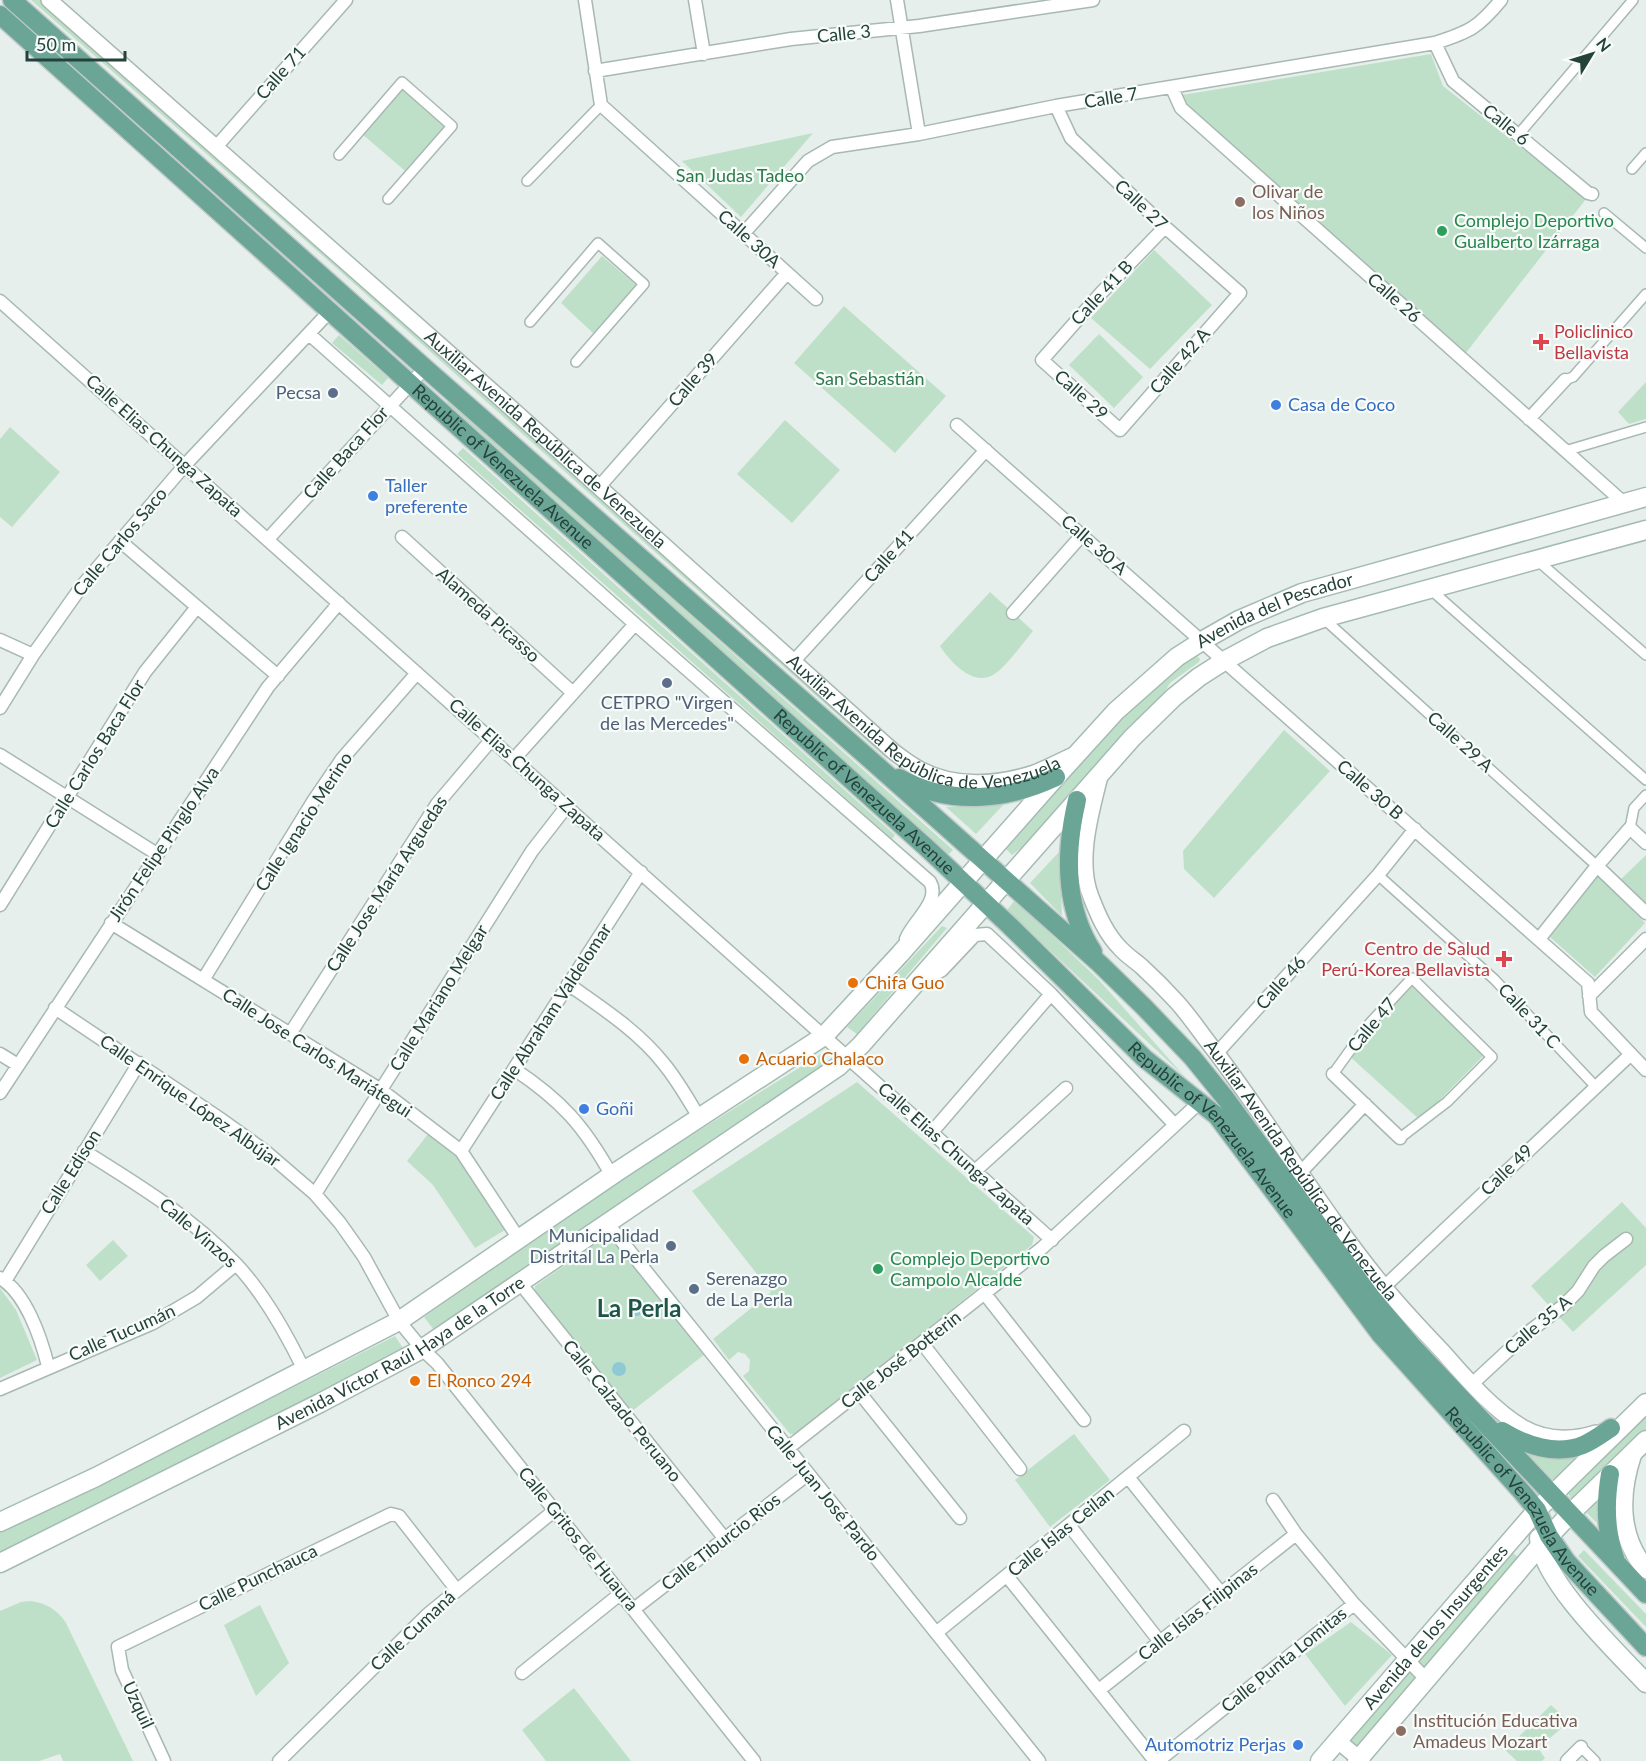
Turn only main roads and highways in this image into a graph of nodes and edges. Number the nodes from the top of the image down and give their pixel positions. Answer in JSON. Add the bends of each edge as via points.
{"nodes":[{"id":1,"x":12,"y":0,"type":"edge"},
{"id":2,"x":0,"y":15,"type":"edge"},
{"id":3,"x":1646,"y":497,"type":"edge"},
{"id":4,"x":1646,"y":530,"type":"edge"},
{"id":5,"x":873,"y":762,"type":"junction"},
{"id":6,"x":1056,"y":777,"type":"junction"},
{"id":7,"x":1077,"y":800,"type":"junction"},
{"id":8,"x":983,"y":860,"type":"junction"},
{"id":9,"x":1006,"y":880,"type":"junction"},
{"id":10,"x":963,"y":882,"type":"junction"},
{"id":11,"x":986,"y":903,"type":"junction"},
{"id":12,"x":1100,"y":964,"type":"junction"},
{"id":13,"x":1645,"y":1403,"type":"edge"},
{"id":14,"x":1478,"y":1414,"type":"junction"},
{"id":15,"x":1611,"y":1428,"type":"road end"},
{"id":16,"x":1639,"y":1446,"type":"edge"},
{"id":17,"x":1610,"y":1474,"type":"junction"},
{"id":18,"x":1552,"y":1493,"type":"junction"},
{"id":19,"x":1537,"y":1510,"type":"junction"},
{"id":20,"x":1570,"y":1513,"type":"junction"},
{"id":21,"x":0,"y":1522,"type":"edge"},
{"id":22,"x":1544,"y":1541,"type":"junction"},
{"id":23,"x":0,"y":1563,"type":"edge"},
{"id":24,"x":1617,"y":1563,"type":"junction"},
{"id":25,"x":1646,"y":1569,"type":"edge"},
{"id":26,"x":1646,"y":1594,"type":"edge"},
{"id":27,"x":1646,"y":1647,"type":"edge"},
{"id":28,"x":1646,"y":1683,"type":"edge"},
{"id":29,"x":1324,"y":1760,"type":"edge"},
{"id":30,"x":1359,"y":1760,"type":"edge"}],
"edges":[{"from":1,"to":5,"type":"main road","name":"Republic of Venezuela Avenue"},
{"from":2,"to":10,"type":"main road","name":"Republic of Venezuela Avenue"},
{"from":3,"to":6,"type":"main road","name":"Avenida del Pescador","via":[[1302,593],[1239,620],[1177,657],[1133,695]]},
{"from":4,"to":7,"type":"main road","name":"Avenida del Pescador","via":[[1323,618],[1267,638],[1224,661],[1174,697]]},
{"from":5,"to":6,"type":"main road","via":[[929,791],[971,798],[1015,793]]},
{"from":5,"to":8,"type":"main road","name":"Republic of Venezuela Avenue"},
{"from":6,"to":8,"type":"main road","name":"Avenida del Pescador"},
{"from":7,"to":9,"type":"main road","name":"Avenida del Pescador"},
{"from":7,"to":12,"type":"main road","via":[[1071,825],[1069,876],[1079,923]]},
{"from":8,"to":9,"type":"main road","name":"Republic of Venezuela Avenue"},
{"from":8,"to":10,"type":"main road","name":"Avenida Víctor Raúl Haya de la Torre"},
{"from":9,"to":11,"type":"main road","name":"Avenida Víctor Raúl Haya de la Torre"},
{"from":9,"to":12,"type":"main road","name":"Republic of Venezuela Avenue"},
{"from":10,"to":11,"type":"main road","name":"Republic of Venezuela Avenue"},
{"from":10,"to":21,"type":"main road","name":"Avenida Víctor Raúl Haya de la Torre","via":[[824,1036],[399,1321],[96,1478]]},
{"from":11,"to":19,"type":"main road","name":"Republic of Venezuela Avenue","via":[[1144,1058],[1200,1101],[1227,1128],[1381,1335]]},
{"from":11,"to":23,"type":"main road","name":"Avenida Víctor Raúl Haya de la Torre","via":[[849,1058],[422,1349]]},
{"from":12,"to":14,"type":"main road","name":"Republic of Venezuela Avenue","via":[[1192,1057],[1371,1297]]},
{"from":13,"to":18,"type":"main road","name":"Avenida de los Insurgentes"},
{"from":14,"to":15,"type":"main road","via":[[1520,1442],[1550,1449],[1582,1446]]},
{"from":14,"to":18,"type":"main road","name":"Republic of Venezuela Avenue"},
{"from":16,"to":17,"type":"main road","name":"Avenida de los Insurgentes"},
{"from":16,"to":25,"type":"main road","via":[[1625,1476],[1622,1502],[1631,1550]]},
{"from":17,"to":20,"type":"main road","name":"Avenida de los Insurgentes"},
{"from":17,"to":24,"type":"main road","via":[[1606,1510]]},
{"from":18,"to":19,"type":"main road","name":"Avenida de los Insurgentes"},
{"from":18,"to":20,"type":"main road","name":"Republic of Venezuela Avenue"},
{"from":19,"to":22,"type":"main road","name":"Republic of Venezuela Avenue"},
{"from":19,"to":29,"type":"main road","name":"Avenida de los Insurgentes"},
{"from":20,"to":22,"type":"main road","name":"Avenida de los Insurgentes"},
{"from":20,"to":24,"type":"main road","name":"Republic of Venezuela Avenue"},
{"from":22,"to":27,"type":"main road","name":"Republic of Venezuela Avenue"},
{"from":22,"to":28,"type":"main road","via":[[1548,1568],[1566,1595]]},
{"from":22,"to":30,"type":"main road","name":"Avenida de los Insurgentes"},
{"from":24,"to":26,"type":"main road","name":"Republic of Venezuela Avenue"}]}
